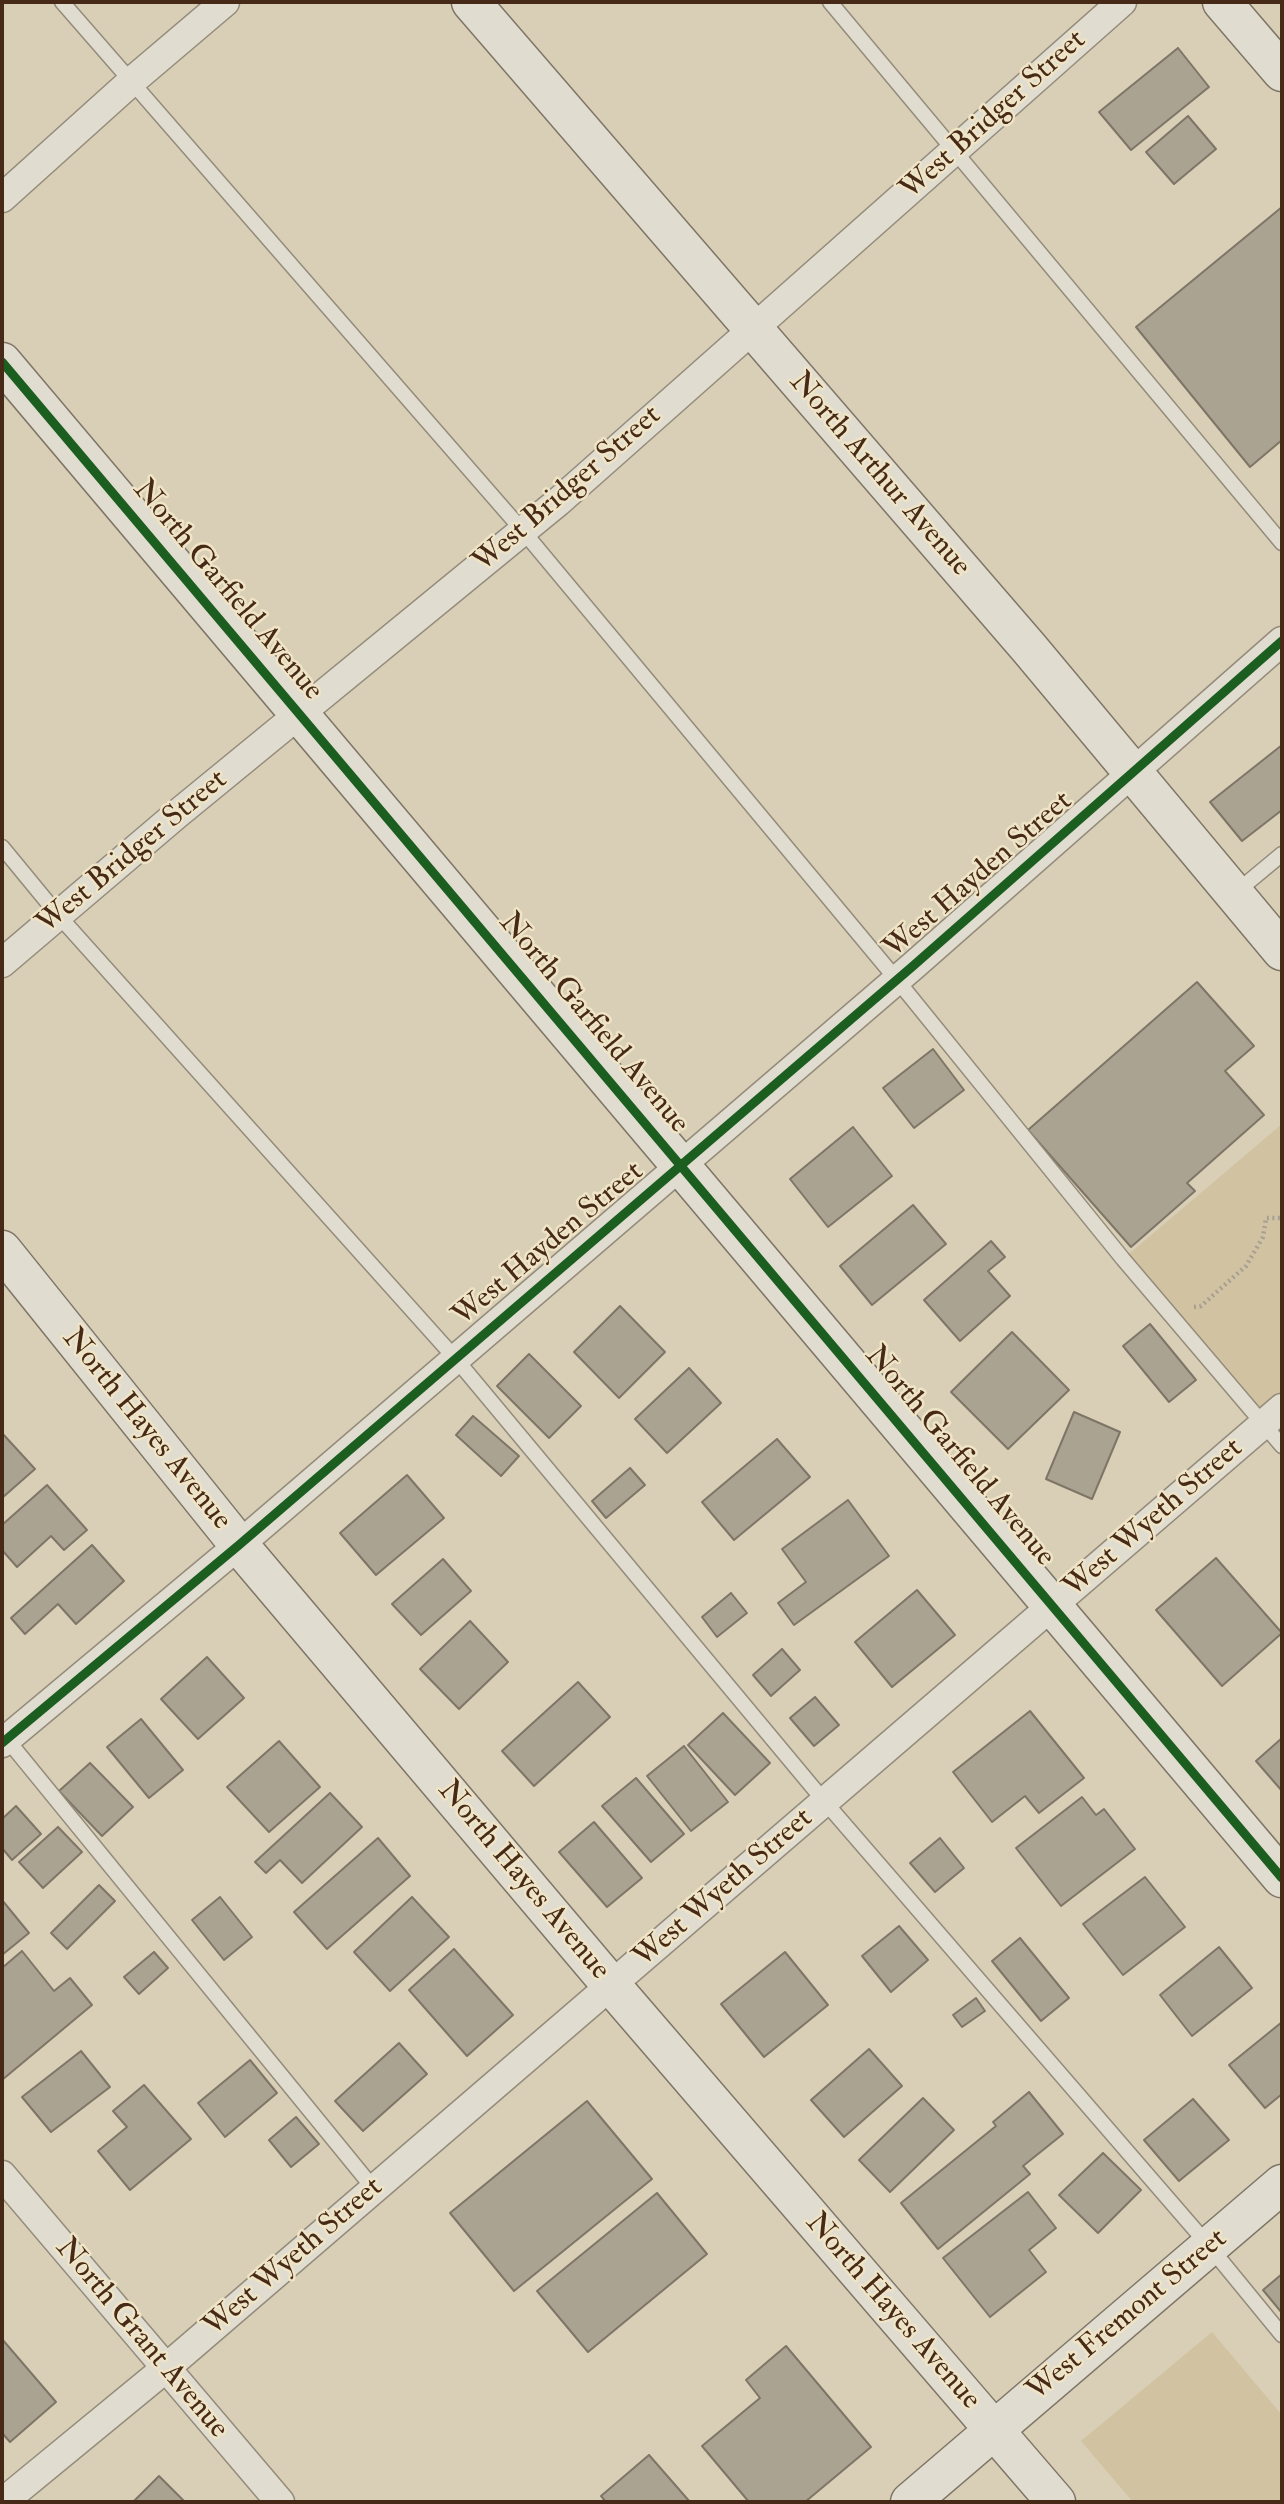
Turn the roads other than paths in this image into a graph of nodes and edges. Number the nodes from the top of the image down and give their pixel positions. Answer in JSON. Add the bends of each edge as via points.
{"nodes":[{"id":1,"x":62,"y":2,"type":"edge"},
{"id":2,"x":225,"y":2,"type":"edge"},
{"id":3,"x":471,"y":2,"type":"edge"},
{"id":4,"x":830,"y":2,"type":"edge"},
{"id":5,"x":1122,"y":2,"type":"edge"},
{"id":6,"x":1222,"y":2,"type":"edge"},
{"id":7,"x":1282,"y":72,"type":"edge"},
{"id":8,"x":132,"y":81,"type":"junction"},
{"id":9,"x":956,"y":150,"type":"junction"},
{"id":10,"x":2,"y":198,"type":"edge"},
{"id":11,"x":753,"y":330,"type":"junction"},
{"id":12,"x":2,"y":362,"type":"edge"},
{"id":13,"x":523,"y":531,"type":"junction"},
{"id":14,"x":1282,"y":543,"type":"edge"},
{"id":15,"x":1282,"y":641,"type":"edge"},
{"id":16,"x":299,"y":714,"type":"junction"},
{"id":17,"x":1134,"y":773,"type":"junction"},
{"id":18,"x":2,"y":847,"type":"edge"},
{"id":19,"x":1282,"y":853,"type":"edge"},
{"id":20,"x":1235,"y":894,"type":"junction"},
{"id":21,"x":58,"y":915,"type":"junction"},
{"id":22,"x":1282,"y":951,"type":"edge"},
{"id":23,"x":2,"y":963,"type":"edge"},
{"id":24,"x":897,"y":980,"type":"junction"},
{"id":25,"x":680,"y":1166,"type":"junction"},
{"id":26,"x":2,"y":1250,"type":"edge"},
{"id":27,"x":455,"y":1358,"type":"junction"},
{"id":28,"x":1273,"y":1416,"type":"edge"},
{"id":29,"x":1282,"y":1446,"type":"edge"},
{"id":30,"x":239,"y":1545,"type":"junction"},
{"id":31,"x":1052,"y":1606,"type":"junction"},
{"id":32,"x":3,"y":1738,"type":"edge"},
{"id":33,"x":825,"y":1801,"type":"junction"},
{"id":34,"x":1282,"y":1878,"type":"edge"},
{"id":35,"x":611,"y":1985,"type":"junction"},
{"id":36,"x":2,"y":2175,"type":"edge"},
{"id":37,"x":1282,"y":2184,"type":"edge"},
{"id":38,"x":374,"y":2189,"type":"junction"},
{"id":39,"x":1209,"y":2246,"type":"junction"},
{"id":40,"x":1282,"y":2335,"type":"edge"},
{"id":41,"x":166,"y":2368,"type":"junction"},
{"id":42,"x":995,"y":2430,"type":"junction"},
{"id":43,"x":3,"y":2502,"type":"edge"},
{"id":44,"x":280,"y":2502,"type":"edge"},
{"id":45,"x":910,"y":2502,"type":"edge"},
{"id":46,"x":1056,"y":2502,"type":"edge"}],
"edges":[{"from":1,"to":8,"type":"lane"},
{"from":2,"to":8,"type":"street"},
{"from":3,"to":11,"type":"street","name":"North Arthur Avenue"},
{"from":4,"to":9,"type":"lane"},
{"from":5,"to":9,"type":"street","name":"West Bridger Street"},
{"from":6,"to":7,"type":"street"},
{"from":8,"to":10,"type":"street"},
{"from":8,"to":13,"type":"lane"},
{"from":9,"to":11,"type":"street","name":"West Bridger Street"},
{"from":9,"to":14,"type":"lane"},
{"from":11,"to":13,"type":"street","name":"West Bridger Street"},
{"from":11,"to":17,"type":"street","name":"North Arthur Avenue"},
{"from":12,"to":16,"type":"street","name":"North Garfield Avenue"},
{"from":13,"to":16,"type":"street","name":"West Bridger Street"},
{"from":13,"to":24,"type":"lane"},
{"from":15,"to":17,"type":"street","name":"West Hayden Street"},
{"from":16,"to":21,"type":"street","name":"West Bridger Street"},
{"from":16,"to":25,"type":"street","name":"North Garfield Avenue"},
{"from":17,"to":20,"type":"street","name":"North Arthur Avenue"},
{"from":17,"to":24,"type":"street","name":"West Hayden Street"},
{"from":18,"to":21,"type":"lane"},
{"from":19,"to":20,"type":"lane"},
{"from":20,"to":22,"type":"street","name":"North Arthur Avenue"},
{"from":21,"to":23,"type":"street","name":"West Bridger Street"},
{"from":21,"to":27,"type":"lane"},
{"from":24,"to":25,"type":"street","name":"West Hayden Street"},
{"from":24,"to":28,"type":"lane","via":[[1166,1310]]},
{"from":25,"to":27,"type":"street","name":"West Hayden Street"},
{"from":25,"to":31,"type":"street","name":"North Garfield Avenue"},
{"from":26,"to":30,"type":"street","name":"North Hayes Avenue"},
{"from":27,"to":30,"type":"street","name":"West Hayden Street"},
{"from":27,"to":33,"type":"lane"},
{"from":28,"to":29,"type":"lane"},
{"from":28,"to":31,"type":"street","name":"West Wyeth Street"},
{"from":30,"to":32,"type":"street","name":"West Hayden Street"},
{"from":30,"to":35,"type":"street","name":"North Hayes Avenue"},
{"from":31,"to":33,"type":"street","name":"West Wyeth Street"},
{"from":31,"to":34,"type":"street","name":"North Garfield Avenue"},
{"from":32,"to":38,"type":"lane"},
{"from":33,"to":35,"type":"street","name":"West Wyeth Street"},
{"from":33,"to":39,"type":"lane"},
{"from":35,"to":38,"type":"street","name":"West Wyeth Street"},
{"from":35,"to":42,"type":"street","name":"North Hayes Avenue"},
{"from":36,"to":41,"type":"street","name":"North Grant Avenue"},
{"from":37,"to":39,"type":"street","name":"West Fremont Street"},
{"from":38,"to":41,"type":"street","name":"West Wyeth Street"},
{"from":39,"to":40,"type":"lane"},
{"from":39,"to":42,"type":"street","name":"West Fremont Street"},
{"from":41,"to":43,"type":"street","name":"West Wyeth Street"},
{"from":41,"to":44,"type":"street","name":"North Grant Avenue"},
{"from":42,"to":45,"type":"street","name":"West Fremont Street"},
{"from":42,"to":46,"type":"street","name":"North Hayes Avenue"}]}
